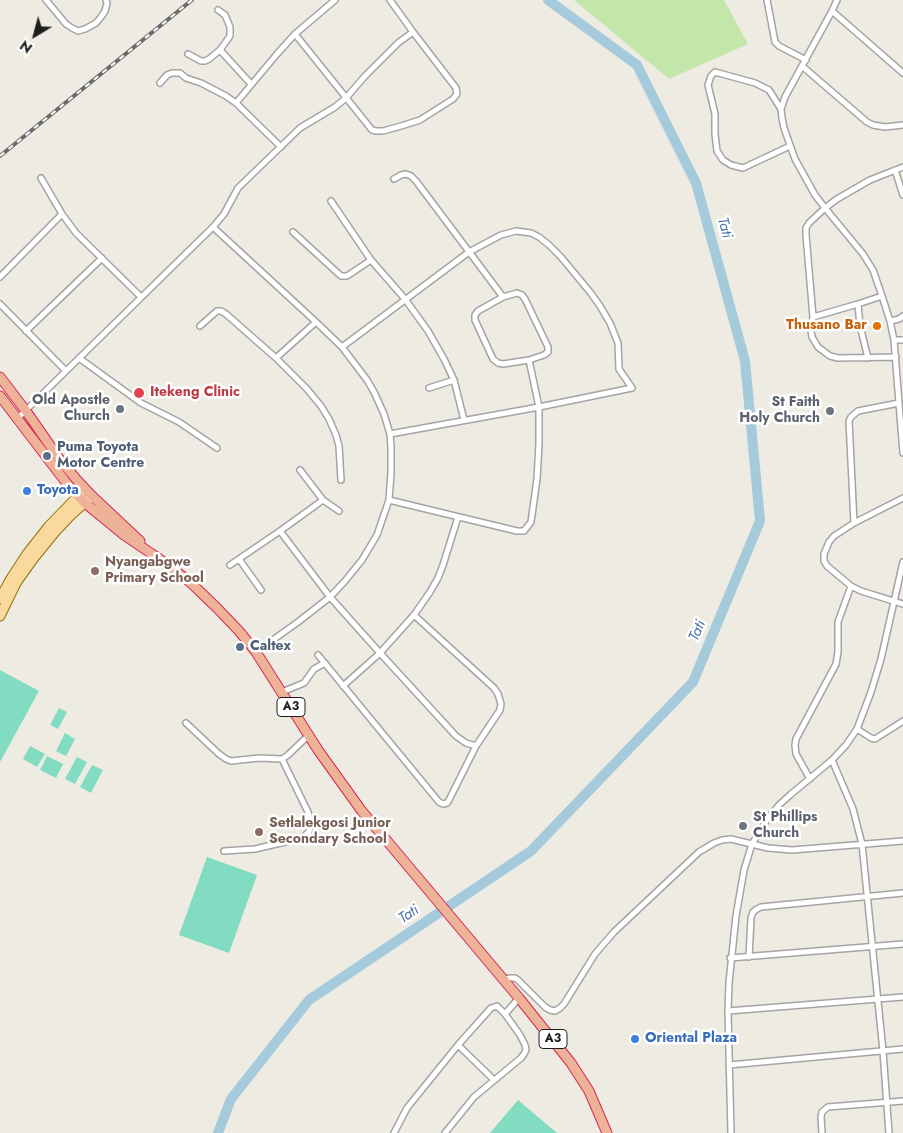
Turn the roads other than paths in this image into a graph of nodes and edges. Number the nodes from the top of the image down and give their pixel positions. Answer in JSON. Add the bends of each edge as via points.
{"nodes":[{"id":1,"x":46,"y":0,"type":"edge"},
{"id":2,"x":106,"y":0,"type":"edge"},
{"id":3,"x":335,"y":0,"type":"edge"},
{"id":4,"x":390,"y":0,"type":"edge"},
{"id":5,"x":767,"y":0,"type":"edge"},
{"id":6,"x":837,"y":0,"type":"edge"},
{"id":7,"x":218,"y":10,"type":"dead end"},
{"id":8,"x":832,"y":11,"type":"junction"},
{"id":9,"x":413,"y":32,"type":"junction"},
{"id":10,"x":295,"y":34,"type":"junction"},
{"id":11,"x":220,"y":50,"type":"junction"},
{"id":12,"x":188,"y":54,"type":"dead end"},
{"id":13,"x":806,"y":60,"type":"junction"},
{"id":14,"x":802,"y":66,"type":"junction"},
{"id":15,"x":903,"y":73,"type":"edge"},
{"id":16,"x":160,"y":83,"type":"dead end"},
{"id":17,"x":251,"y":84,"type":"junction"},
{"id":18,"x":346,"y":98,"type":"junction"},
{"id":19,"x":236,"y":103,"type":"junction"},
{"id":20,"x":781,"y":109,"type":"junction"},
{"id":21,"x":903,"y":125,"type":"edge"},
{"id":22,"x":790,"y":146,"type":"junction"},
{"id":23,"x":281,"y":147,"type":"junction"},
{"id":24,"x":903,"y":167,"type":"edge"},
{"id":25,"x":895,"y":170,"type":"junction"},
{"id":26,"x":41,"y":178,"type":"dead end"},
{"id":27,"x":394,"y":179,"type":"dead end"},
{"id":28,"x":903,"y":195,"type":"edge"},
{"id":29,"x":331,"y":201,"type":"dead end"},
{"id":30,"x":825,"y":208,"type":"junction"},
{"id":31,"x":62,"y":214,"type":"junction"},
{"id":32,"x":213,"y":227,"type":"junction"},
{"id":33,"x":293,"y":232,"type":"dead end"},
{"id":34,"x":469,"y":252,"type":"junction"},
{"id":35,"x":102,"y":258,"type":"junction"},
{"id":36,"x":371,"y":260,"type":"junction"},
{"id":37,"x":0,"y":277,"type":"edge"},
{"id":38,"x":882,"y":296,"type":"junction"},
{"id":39,"x":141,"y":297,"type":"junction"},
{"id":40,"x":503,"y":297,"type":"junction"},
{"id":41,"x":405,"y":299,"type":"junction"},
{"id":42,"x":0,"y":304,"type":"edge"},
{"id":43,"x":858,"y":304,"type":"junction"},
{"id":44,"x":903,"y":316,"type":"edge"},
{"id":45,"x":813,"y":317,"type":"junction"},
{"id":46,"x":890,"y":321,"type":"junction"},
{"id":47,"x":316,"y":322,"type":"junction"},
{"id":48,"x":200,"y":326,"type":"dead end"},
{"id":49,"x":26,"y":331,"type":"junction"},
{"id":50,"x":894,"y":340,"type":"junction"},
{"id":51,"x":903,"y":340,"type":"edge"},
{"id":52,"x":342,"y":347,"type":"junction"},
{"id":53,"x":896,"y":357,"type":"junction"},
{"id":54,"x":79,"y":358,"type":"junction"},
{"id":55,"x":276,"y":358,"type":"junction"},
{"id":56,"x":868,"y":358,"type":"junction"},
{"id":57,"x":529,"y":360,"type":"junction"},
{"id":58,"x":66,"y":371,"type":"junction"},
{"id":59,"x":0,"y":377,"type":"edge"},
{"id":60,"x":454,"y":380,"type":"junction"},
{"id":61,"x":429,"y":388,"type":"dead end"},
{"id":62,"x":0,"y":396,"type":"edge"},
{"id":63,"x":899,"y":402,"type":"junction"},
{"id":64,"x":539,"y":407,"type":"junction"},
{"id":65,"x":26,"y":411,"type":"junction"},
{"id":66,"x":18,"y":419,"type":"junction"},
{"id":67,"x":464,"y":420,"type":"junction"},
{"id":68,"x":390,"y":434,"type":"junction"},
{"id":69,"x":902,"y":438,"type":"edge"},
{"id":70,"x":217,"y":448,"type":"dead end"},
{"id":71,"x":903,"y":453,"type":"edge"},
{"id":72,"x":300,"y":470,"type":"dead end"},
{"id":73,"x":341,"y":480,"type":"dead end"},
{"id":74,"x":82,"y":492,"type":"junction"},
{"id":75,"x":92,"y":496,"type":"junction"},
{"id":76,"x":903,"y":498,"type":"edge"},
{"id":77,"x":323,"y":500,"type":"junction"},
{"id":78,"x":389,"y":500,"type":"junction"},
{"id":79,"x":85,"y":503,"type":"junction"},
{"id":80,"x":339,"y":511,"type":"dead end"},
{"id":81,"x":458,"y":517,"type":"junction"},
{"id":82,"x":854,"y":523,"type":"junction"},
{"id":83,"x":280,"y":531,"type":"junction"},
{"id":84,"x":239,"y":559,"type":"junction"},
{"id":85,"x":161,"y":560,"type":"junction"},
{"id":86,"x":903,"y":562,"type":"edge"},
{"id":87,"x":230,"y":565,"type":"dead end"},
{"id":88,"x":851,"y":586,"type":"junction"},
{"id":89,"x":261,"y":590,"type":"dead end"},
{"id":90,"x":1,"y":596,"type":"edge"},
{"id":91,"x":330,"y":597,"type":"junction"},
{"id":92,"x":894,"y":601,"type":"junction"},
{"id":93,"x":903,"y":604,"type":"edge"},
{"id":94,"x":1,"y":613,"type":"edge"},
{"id":95,"x":414,"y":615,"type":"junction"},
{"id":96,"x":256,"y":652,"type":"junction"},
{"id":97,"x":380,"y":653,"type":"junction"},
{"id":98,"x":318,"y":655,"type":"dead end"},
{"id":99,"x":325,"y":663,"type":"junction"},
{"id":100,"x":343,"y":686,"type":"junction"},
{"id":101,"x":282,"y":692,"type":"junction"},
{"id":102,"x":903,"y":722,"type":"edge"},
{"id":103,"x":186,"y":723,"type":"dead end"},
{"id":104,"x":856,"y":729,"type":"junction"},
{"id":105,"x":308,"y":736,"type":"junction"},
{"id":106,"x":476,"y":746,"type":"junction"},
{"id":107,"x":282,"y":759,"type":"junction"},
{"id":108,"x":832,"y":760,"type":"junction"},
{"id":109,"x":810,"y":778,"type":"junction"},
{"id":110,"x":903,"y":841,"type":"edge"},
{"id":111,"x":752,"y":844,"type":"junction"},
{"id":112,"x":862,"y":844,"type":"junction"},
{"id":113,"x":224,"y":851,"type":"dead end"},
{"id":114,"x":903,"y":893,"type":"edge"},
{"id":115,"x":868,"y":896,"type":"junction"},
{"id":116,"x":903,"y":944,"type":"edge"},
{"id":117,"x":873,"y":946,"type":"junction"},
{"id":118,"x":749,"y":957,"type":"junction"},
{"id":119,"x":730,"y":958,"type":"junction"},
{"id":120,"x":503,"y":979,"type":"junction"},
{"id":121,"x":903,"y":997,"type":"edge"},
{"id":122,"x":519,"y":998,"type":"junction"},
{"id":123,"x":877,"y":999,"type":"junction"},
{"id":124,"x":728,"y":1011,"type":"junction"},
{"id":125,"x":505,"y":1014,"type":"junction"},
{"id":126,"x":458,"y":1045,"type":"junction"},
{"id":127,"x":903,"y":1048,"type":"edge"},
{"id":128,"x":883,"y":1050,"type":"junction"},
{"id":129,"x":729,"y":1065,"type":"junction"},
{"id":130,"x":494,"y":1080,"type":"junction"},
{"id":131,"x":903,"y":1101,"type":"edge"},
{"id":132,"x":887,"y":1102,"type":"junction"},
{"id":133,"x":394,"y":1133,"type":"edge"},
{"id":134,"x":445,"y":1133,"type":"edge"},
{"id":135,"x":608,"y":1133,"type":"edge"},
{"id":136,"x":731,"y":1133,"type":"edge"},
{"id":137,"x":822,"y":1133,"type":"edge"},
{"id":138,"x":889,"y":1133,"type":"edge"}],
"edges":[{"from":1,"to":2,"type":"street","via":[[66,24],[78,31],[101,17]]},
{"from":3,"to":10,"type":"street"},
{"from":4,"to":9,"type":"street"},
{"from":5,"to":13,"type":"street","via":[[775,42]]},
{"from":6,"to":8,"type":"street"},
{"from":7,"to":11,"type":"street","via":[[225,15],[230,27],[230,36]]},
{"from":8,"to":13,"type":"street"},
{"from":8,"to":15,"type":"street"},
{"from":9,"to":18,"type":"street","via":[[398,43]]},
{"from":9,"to":18,"type":"street","via":[[456,88],[453,100],[420,120],[376,131]]},
{"from":10,"to":17,"type":"street"},
{"from":10,"to":18,"type":"street"},
{"from":11,"to":12,"type":"street","via":[[205,61]]},
{"from":11,"to":17,"type":"street"},
{"from":13,"to":14,"type":"street"},
{"from":14,"to":20,"type":"street","via":[[784,97]]},
{"from":14,"to":21,"type":"street","via":[[866,122],[885,127]]},
{"from":16,"to":19,"type":"street","via":[[167,75],[180,73]]},
{"from":17,"to":19,"type":"street"},
{"from":18,"to":23,"type":"street","via":[[300,128]]},
{"from":19,"to":23,"type":"street"},
{"from":20,"to":22,"type":"street"},
{"from":20,"to":22,"type":"street","via":[[769,90],[756,83],[715,72],[711,76],[708,85],[715,114],[717,151],[723,160],[743,168]]},
{"from":22,"to":30,"type":"street"},
{"from":23,"to":32,"type":"street","via":[[238,188]]},
{"from":24,"to":25,"type":"street"},
{"from":25,"to":28,"type":"street"},
{"from":25,"to":30,"type":"street","via":[[870,180]]},
{"from":26,"to":31,"type":"street"},
{"from":27,"to":34,"type":"street","via":[[400,175],[411,176]]},
{"from":29,"to":36,"type":"street"},
{"from":30,"to":38,"type":"street","via":[[863,254],[873,270]]},
{"from":30,"to":45,"type":"street","via":[[806,228]]},
{"from":31,"to":35,"type":"street"},
{"from":31,"to":37,"type":"street"},
{"from":32,"to":39,"type":"street"},
{"from":32,"to":47,"type":"street"},
{"from":33,"to":36,"type":"street","via":[[341,276],[347,276]]},
{"from":34,"to":40,"type":"street"},
{"from":34,"to":41,"type":"street"},
{"from":34,"to":64,"type":"street","via":[[516,231],[539,237],[561,257],[586,288],[614,332],[619,369],[632,388]]},
{"from":35,"to":39,"type":"street"},
{"from":35,"to":49,"type":"street"},
{"from":36,"to":41,"type":"street"},
{"from":38,"to":43,"type":"street"},
{"from":38,"to":46,"type":"street"},
{"from":39,"to":54,"type":"street"},
{"from":40,"to":57,"type":"street","via":[[517,293],[522,295],[548,348],[544,355]]},
{"from":40,"to":57,"type":"street","via":[[478,311],[475,320],[493,360],[503,364]]},
{"from":41,"to":52,"type":"street"},
{"from":41,"to":60,"type":"street","via":[[428,331]]},
{"from":42,"to":49,"type":"street"},
{"from":43,"to":45,"type":"street"},
{"from":43,"to":56,"type":"street"},
{"from":44,"to":46,"type":"street"},
{"from":45,"to":56,"type":"street","via":[[812,337],[825,353],[838,358]]},
{"from":46,"to":50,"type":"street"},
{"from":47,"to":52,"type":"street"},
{"from":47,"to":55,"type":"street"},
{"from":48,"to":55,"type":"street","via":[[221,311]]},
{"from":49,"to":58,"type":"street"},
{"from":50,"to":51,"type":"street"},
{"from":50,"to":53,"type":"street"},
{"from":52,"to":68,"type":"street","via":[[374,392]]},
{"from":53,"to":56,"type":"street"},
{"from":53,"to":63,"type":"street"},
{"from":54,"to":58,"type":"street"},
{"from":54,"to":70,"type":"street","via":[[141,403],[179,422]]},
{"from":55,"to":73,"type":"street","via":[[307,389],[329,419],[339,446]]},
{"from":57,"to":64,"type":"street"},
{"from":58,"to":65,"type":"street"},
{"from":59,"to":65,"type":"highway","number":"A3"},
{"from":60,"to":61,"type":"street"},
{"from":60,"to":67,"type":"street"},
{"from":62,"to":66,"type":"highway","number":"A3"},
{"from":63,"to":69,"type":"street"},
{"from":63,"to":82,"type":"street","via":[[858,411],[850,417]]},
{"from":64,"to":67,"type":"street"},
{"from":64,"to":81,"type":"street","via":[[539,444],[531,522],[524,530],[518,531]]},
{"from":65,"to":66,"type":"street"},
{"from":65,"to":74,"type":"highway","number":"A3"},
{"from":66,"to":74,"type":"highway","number":"A3","via":[[68,485]]},
{"from":67,"to":68,"type":"street"},
{"from":68,"to":78,"type":"street","via":[[392,473]]},
{"from":69,"to":71,"type":"street"},
{"from":72,"to":77,"type":"street"},
{"from":74,"to":75,"type":"highway","number":"A3"},
{"from":74,"to":79,"type":"highway","number":"A3"},
{"from":74,"to":90,"type":"main road","via":[[27,554]]},
{"from":75,"to":79,"type":"main road"},
{"from":75,"to":85,"type":"highway","number":"A3"},
{"from":76,"to":82,"type":"street"},
{"from":77,"to":80,"type":"street"},
{"from":77,"to":83,"type":"street"},
{"from":78,"to":81,"type":"street"},
{"from":78,"to":91,"type":"street","via":[[370,548]]},
{"from":79,"to":85,"type":"highway","number":"A3"},
{"from":79,"to":94,"type":"main road","via":[[33,559]]},
{"from":81,"to":95,"type":"street","via":[[438,578]]},
{"from":82,"to":88,"type":"street","via":[[834,536],[824,554],[827,566]]},
{"from":83,"to":84,"type":"street"},
{"from":83,"to":91,"type":"street"},
{"from":84,"to":87,"type":"street"},
{"from":84,"to":89,"type":"street"},
{"from":85,"to":96,"type":"highway","number":"A3","via":[[217,608]]},
{"from":86,"to":92,"type":"street"},
{"from":88,"to":92,"type":"street"},
{"from":88,"to":109,"type":"street","via":[[838,622],[836,664],[796,739],[796,754]]},
{"from":91,"to":96,"type":"street"},
{"from":91,"to":97,"type":"street"},
{"from":92,"to":93,"type":"street"},
{"from":92,"to":104,"type":"street","via":[[871,692]]},
{"from":95,"to":97,"type":"street"},
{"from":95,"to":106,"type":"street","via":[[498,694],[500,710]]},
{"from":96,"to":101,"type":"highway","number":"A3"},
{"from":97,"to":100,"type":"street"},
{"from":97,"to":106,"type":"street","via":[[456,736]]},
{"from":98,"to":99,"type":"street"},
{"from":99,"to":100,"type":"street"},
{"from":99,"to":101,"type":"street","via":[[314,669],[304,683]]},
{"from":100,"to":106,"type":"street","via":[[443,804],[450,800]]},
{"from":101,"to":105,"type":"highway","number":"A3"},
{"from":102,"to":104,"type":"street","via":[[875,739]]},
{"from":103,"to":107,"type":"street","via":[[226,759]]},
{"from":104,"to":108,"type":"street"},
{"from":105,"to":107,"type":"street"},
{"from":105,"to":120,"type":"highway","number":"A3","via":[[361,810]]},
{"from":107,"to":113,"type":"street","via":[[308,812],[309,832],[302,838],[256,849]]},
{"from":108,"to":109,"type":"street"},
{"from":108,"to":112,"type":"street","via":[[853,809]]},
{"from":109,"to":111,"type":"street","via":[[779,805]]},
{"from":110,"to":112,"type":"street"},
{"from":111,"to":112,"type":"street","via":[[784,850]]},
{"from":111,"to":119,"type":"street","via":[[740,887]]},
{"from":111,"to":120,"type":"street","via":[[722,840],[699,852],[609,937],[564,1004],[555,1011],[545,1007],[515,978]]},
{"from":112,"to":115,"type":"street"},
{"from":114,"to":115,"type":"street"},
{"from":115,"to":117,"type":"street"},
{"from":115,"to":118,"type":"street","via":[[757,909],[751,918]]},
{"from":116,"to":117,"type":"street"},
{"from":117,"to":118,"type":"street"},
{"from":117,"to":123,"type":"street"},
{"from":118,"to":119,"type":"street"},
{"from":119,"to":124,"type":"street"},
{"from":120,"to":122,"type":"highway","number":"A3"},
{"from":121,"to":123,"type":"street"},
{"from":122,"to":125,"type":"street"},
{"from":122,"to":135,"type":"highway","number":"A3","via":[[581,1077]]},
{"from":123,"to":124,"type":"street"},
{"from":123,"to":128,"type":"street"},
{"from":124,"to":129,"type":"street"},
{"from":125,"to":126,"type":"street","via":[[497,1006],[492,1008]]},
{"from":125,"to":130,"type":"street","via":[[526,1050]]},
{"from":126,"to":130,"type":"street"},
{"from":126,"to":133,"type":"street","via":[[407,1108]]},
{"from":127,"to":128,"type":"street"},
{"from":128,"to":129,"type":"street"},
{"from":128,"to":132,"type":"street"},
{"from":129,"to":136,"type":"street"},
{"from":130,"to":134,"type":"street","via":[[474,1097]]},
{"from":131,"to":132,"type":"street"},
{"from":132,"to":137,"type":"street","via":[[828,1107],[822,1112]]},
{"from":132,"to":138,"type":"street"}]}
